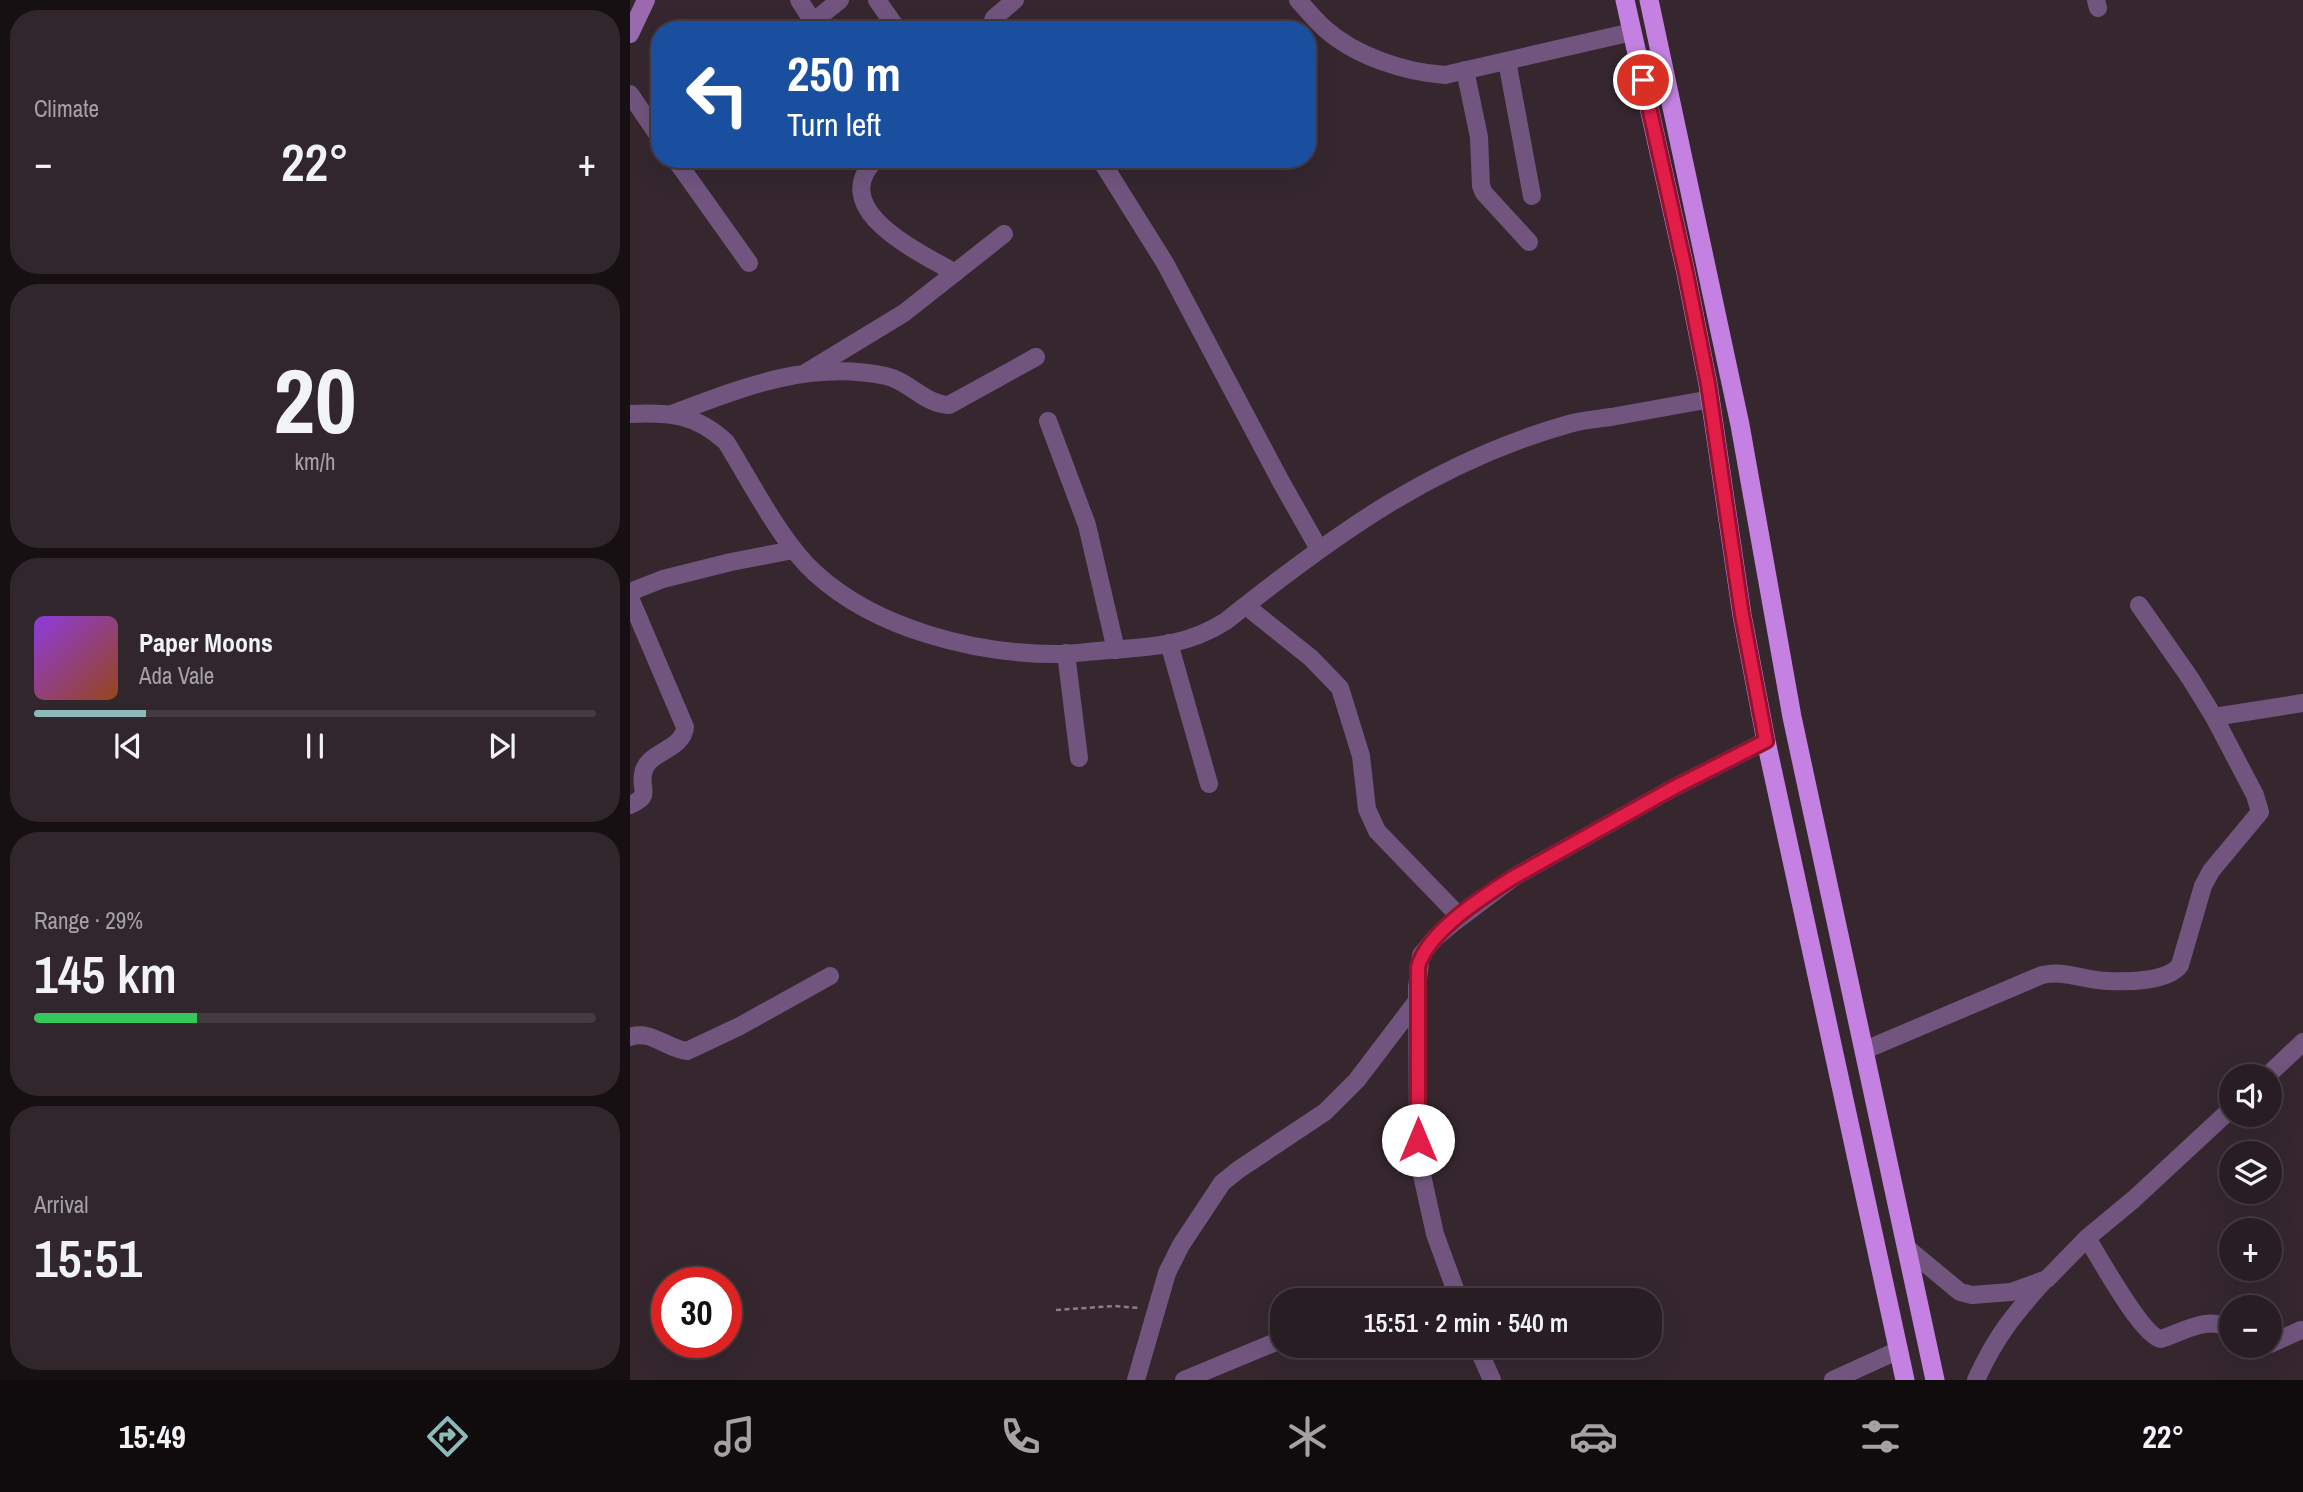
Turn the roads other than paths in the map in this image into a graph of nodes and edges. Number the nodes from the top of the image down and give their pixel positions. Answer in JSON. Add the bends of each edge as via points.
{"nodes":[{"id":1,"x":646,"y":0,"type":"edge"},
{"id":2,"x":799,"y":0,"type":"edge"},
{"id":3,"x":840,"y":0,"type":"edge"},
{"id":4,"x":877,"y":0,"type":"edge"},
{"id":5,"x":1015,"y":0,"type":"edge"},
{"id":6,"x":1298,"y":0,"type":"edge"},
{"id":7,"x":1625,"y":0,"type":"edge"},
{"id":8,"x":1649,"y":0,"type":"edge"},
{"id":9,"x":812,"y":21,"type":"edge"},
{"id":10,"x":818,"y":21,"type":"edge"},
{"id":11,"x":892,"y":21,"type":"edge"},
{"id":12,"x":993,"y":21,"type":"edge"},
{"id":13,"x":1632,"y":32,"type":"junction"},
{"id":14,"x":630,"y":34,"type":"edge"},
{"id":15,"x":1507,"y":61,"type":"junction"},
{"id":16,"x":1465,"y":70,"type":"junction"},
{"id":17,"x":630,"y":94,"type":"edge"},
{"id":18,"x":651,"y":125,"type":"edge"},
{"id":19,"x":680,"y":168,"type":"edge"},
{"id":20,"x":867,"y":168,"type":"edge"},
{"id":21,"x":1106,"y":168,"type":"edge"},
{"id":22,"x":1532,"y":196,"type":"dead end"},
{"id":23,"x":1004,"y":234,"type":"dead end"},
{"id":24,"x":1529,"y":242,"type":"dead end"},
{"id":25,"x":749,"y":263,"type":"dead end"},
{"id":26,"x":955,"y":273,"type":"junction"},
{"id":27,"x":1036,"y":357,"type":"dead end"},
{"id":28,"x":807,"y":372,"type":"junction"},
{"id":29,"x":1711,"y":399,"type":"junction"},
{"id":30,"x":630,"y":414,"type":"edge"},
{"id":31,"x":672,"y":414,"type":"junction"},
{"id":32,"x":1048,"y":421,"type":"dead end"},
{"id":33,"x":1320,"y":549,"type":"junction"},
{"id":34,"x":793,"y":550,"type":"junction"},
{"id":35,"x":630,"y":592,"type":"edge"},
{"id":36,"x":630,"y":598,"type":"edge"},
{"id":37,"x":1246,"y":606,"type":"junction"},
{"id":38,"x":2139,"y":606,"type":"dead end"},
{"id":39,"x":1169,"y":643,"type":"junction"},
{"id":40,"x":1116,"y":650,"type":"junction"},
{"id":41,"x":1066,"y":653,"type":"junction"},
{"id":42,"x":2303,"y":703,"type":"edge"},
{"id":43,"x":1792,"y":717,"type":"junction"},
{"id":44,"x":2214,"y":717,"type":"junction"},
{"id":45,"x":1764,"y":732,"type":"junction"},
{"id":46,"x":1079,"y":758,"type":"dead end"},
{"id":47,"x":1209,"y":783,"type":"dead end"},
{"id":48,"x":630,"y":805,"type":"edge"},
{"id":49,"x":1460,"y":917,"type":"junction"},
{"id":50,"x":830,"y":976,"type":"dead end"},
{"id":51,"x":1417,"y":1001,"type":"junction"},
{"id":52,"x":630,"y":1037,"type":"edge"},
{"id":53,"x":2303,"y":1042,"type":"edge"},
{"id":54,"x":1865,"y":1050,"type":"junction"},
{"id":55,"x":2280,"y":1064,"type":"edge"},
{"id":56,"x":2219,"y":1120,"type":"edge"},
{"id":57,"x":2087,"y":1238,"type":"junction"},
{"id":58,"x":1908,"y":1249,"type":"junction"},
{"id":59,"x":2047,"y":1279,"type":"junction"},
{"id":60,"x":1454,"y":1288,"type":"edge"},
{"id":61,"x":2219,"y":1323,"type":"edge"},
{"id":62,"x":2301,"y":1330,"type":"dead end"},
{"id":63,"x":2282,"y":1339,"type":"edge"},
{"id":64,"x":1270,"y":1344,"type":"edge"},
{"id":65,"x":1899,"y":1349,"type":"junction"},
{"id":66,"x":1482,"y":1358,"type":"edge"},
{"id":67,"x":1136,"y":1380,"type":"edge"},
{"id":68,"x":1184,"y":1380,"type":"edge"},
{"id":69,"x":1492,"y":1380,"type":"edge"},
{"id":70,"x":1833,"y":1380,"type":"edge"},
{"id":71,"x":1905,"y":1380,"type":"edge"},
{"id":72,"x":1935,"y":1380,"type":"edge"},
{"id":73,"x":1976,"y":1380,"type":"edge"}],
"edges":[{"from":1,"to":14,"type":"main road"},
{"from":2,"to":9,"type":"street"},
{"from":3,"to":10,"type":"street"},
{"from":4,"to":11,"type":"street"},
{"from":5,"to":12,"type":"street"},
{"from":6,"to":16,"type":"street","via":[[1325,29],[1359,52],[1429,74]]},
{"from":7,"to":13,"type":"highway"},
{"from":8,"to":43,"type":"highway","via":[[1740,425]]},
{"from":13,"to":15,"type":"street"},
{"from":13,"to":29,"type":"highway"},
{"from":15,"to":16,"type":"street"},
{"from":15,"to":22,"type":"street"},
{"from":16,"to":24,"type":"street","via":[[1479,136],[1481,186]]},
{"from":17,"to":18,"type":"street"},
{"from":19,"to":25,"type":"street"},
{"from":20,"to":26,"type":"street","via":[[862,181],[867,210],[888,232]]},
{"from":21,"to":33,"type":"street","via":[[1165,263]]},
{"from":23,"to":26,"type":"street"},
{"from":26,"to":28,"type":"street","via":[[904,313]]},
{"from":27,"to":28,"type":"street","via":[[949,405],[940,405],[898,379],[882,375]]},
{"from":28,"to":31,"type":"street","via":[[770,379]]},
{"from":29,"to":33,"type":"street","via":[[1573,422],[1524,438],[1408,491]]},
{"from":29,"to":45,"type":"highway"},
{"from":30,"to":31,"type":"street"},
{"from":31,"to":34,"type":"street","via":[[701,424],[726,442]]},
{"from":32,"to":40,"type":"street","via":[[1087,525]]},
{"from":33,"to":37,"type":"street"},
{"from":34,"to":35,"type":"street","via":[[663,579]]},
{"from":34,"to":41,"type":"street","via":[[832,587],[897,625],[983,647]]},
{"from":36,"to":48,"type":"street","via":[[685,727],[681,740],[648,763],[642,775],[644,794]]},
{"from":37,"to":39,"type":"street","via":[[1206,634]]},
{"from":37,"to":49,"type":"street","via":[[1311,658],[1340,688],[1361,756],[1367,809],[1377,831]]},
{"from":38,"to":44,"type":"street"},
{"from":39,"to":40,"type":"street"},
{"from":39,"to":47,"type":"street"},
{"from":40,"to":41,"type":"street"},
{"from":41,"to":46,"type":"street"},
{"from":42,"to":44,"type":"street"},
{"from":43,"to":45,"type":"highway"},
{"from":43,"to":54,"type":"highway"},
{"from":44,"to":54,"type":"street","via":[[2260,811],[2203,886],[2176,970],[2153,979],[2105,981],[2057,972],[2042,975]]},
{"from":45,"to":49,"type":"street","via":[[1514,877]]},
{"from":45,"to":65,"type":"highway"},
{"from":49,"to":51,"type":"street","via":[[1421,955]]},
{"from":50,"to":52,"type":"street","via":[[687,1052],[649,1036]]},
{"from":51,"to":60,"type":"street","via":[[1420,1166],[1434,1234]]},
{"from":51,"to":67,"type":"street","via":[[1357,1080],[1325,1112],[1222,1183],[1167,1273]]},
{"from":53,"to":55,"type":"street"},
{"from":54,"to":58,"type":"highway"},
{"from":56,"to":57,"type":"street"},
{"from":57,"to":59,"type":"street"},
{"from":57,"to":61,"type":"street","via":[[2154,1338]]},
{"from":58,"to":59,"type":"street","via":[[1960,1292],[1972,1295],[2011,1292]]},
{"from":58,"to":72,"type":"highway"},
{"from":59,"to":73,"type":"street","via":[[2001,1331]]},
{"from":62,"to":63,"type":"street"},
{"from":64,"to":68,"type":"street"},
{"from":65,"to":70,"type":"street"},
{"from":65,"to":71,"type":"highway"},
{"from":66,"to":69,"type":"street"}]}
